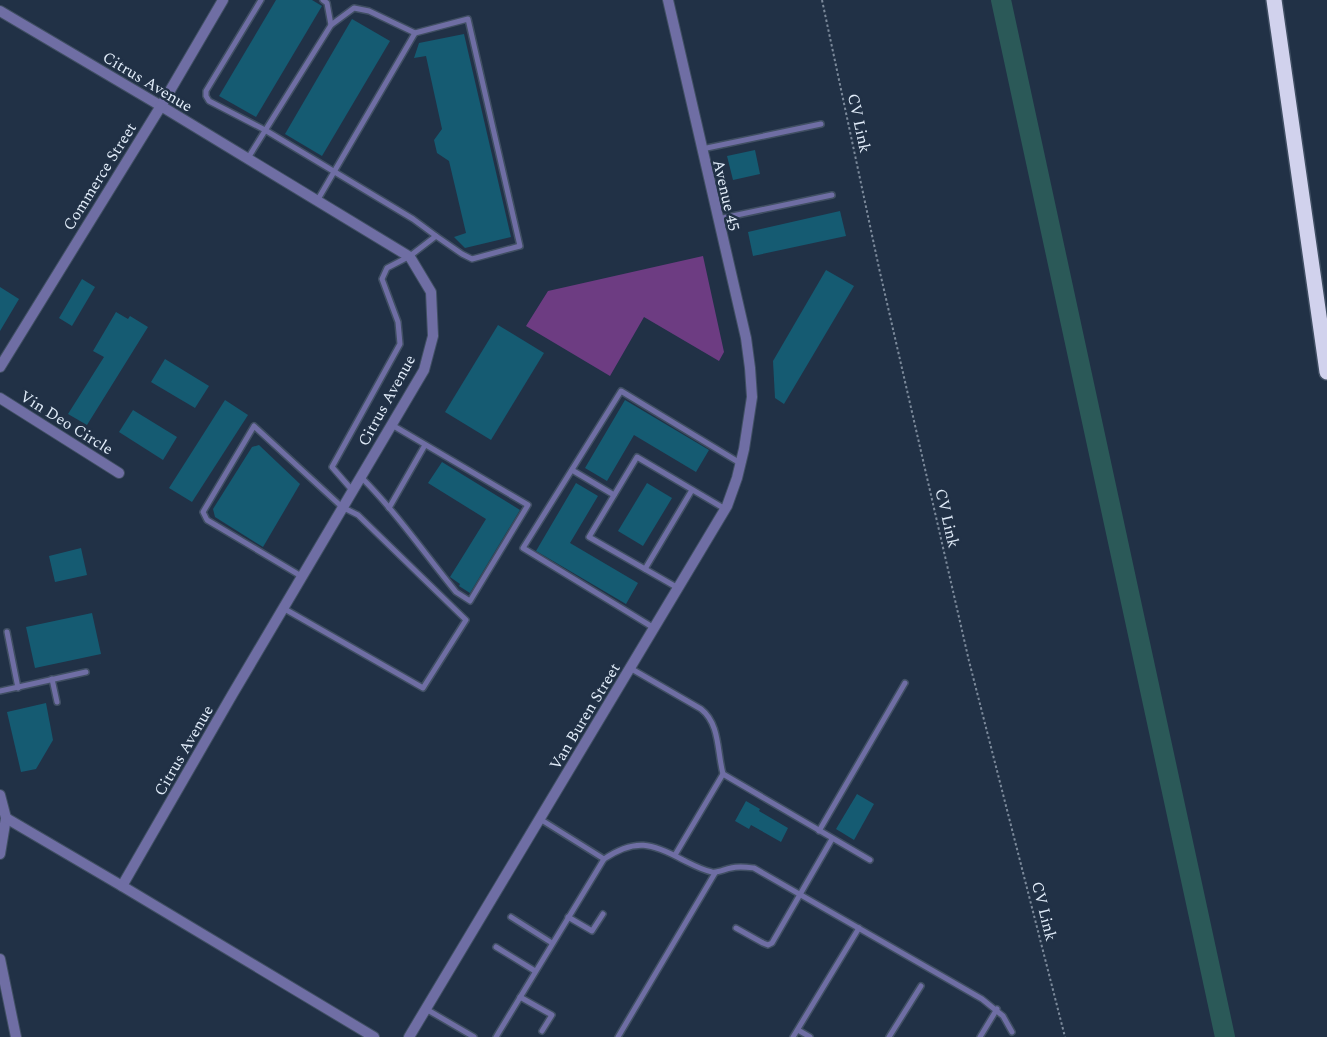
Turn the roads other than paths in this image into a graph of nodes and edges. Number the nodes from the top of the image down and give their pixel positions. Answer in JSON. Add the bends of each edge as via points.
{"nodes":[{"id":1,"x":223,"y":0,"type":"edge"},
{"id":2,"x":261,"y":0,"type":"edge"},
{"id":3,"x":322,"y":0,"type":"edge"},
{"id":4,"x":668,"y":0,"type":"edge"},
{"id":5,"x":1274,"y":0,"type":"edge"},
{"id":6,"x":0,"y":11,"type":"edge"},
{"id":7,"x":331,"y":26,"type":"junction"},
{"id":8,"x":416,"y":33,"type":"junction"},
{"id":9,"x":161,"y":106,"type":"junction"},
{"id":10,"x":821,"y":124,"type":"dead end"},
{"id":11,"x":265,"y":130,"type":"junction"},
{"id":12,"x":702,"y":149,"type":"junction"},
{"id":13,"x":248,"y":158,"type":"junction"},
{"id":14,"x":334,"y":172,"type":"junction"},
{"id":15,"x":832,"y":195,"type":"dead end"},
{"id":16,"x":317,"y":201,"type":"junction"},
{"id":17,"x":718,"y":219,"type":"junction"},
{"id":18,"x":436,"y":236,"type":"junction"},
{"id":19,"x":410,"y":256,"type":"junction"},
{"id":20,"x":0,"y":367,"type":"edge"},
{"id":21,"x":1327,"y":372,"type":"edge"},
{"id":22,"x":752,"y":397,"type":"joint"},
{"id":23,"x":0,"y":398,"type":"edge"},
{"id":24,"x":391,"y":425,"type":"junction"},
{"id":25,"x":425,"y":445,"type":"junction"},
{"id":26,"x":740,"y":463,"type":"junction"},
{"id":27,"x":572,"y":470,"type":"junction"},
{"id":28,"x":118,"y":473,"type":"dead end"},
{"id":29,"x":360,"y":476,"type":"junction"},
{"id":30,"x":352,"y":490,"type":"junction"},
{"id":31,"x":692,"y":490,"type":"junction"},
{"id":32,"x":614,"y":495,"type":"junction"},
{"id":33,"x":342,"y":507,"type":"junction"},
{"id":34,"x":389,"y":508,"type":"junction"},
{"id":35,"x":725,"y":509,"type":"junction"},
{"id":36,"x":644,"y":569,"type":"junction"},
{"id":37,"x":301,"y":576,"type":"junction"},
{"id":38,"x":678,"y":588,"type":"junction"},
{"id":39,"x":283,"y":608,"type":"junction"},
{"id":40,"x":654,"y":628,"type":"junction"},
{"id":41,"x":7,"y":632,"type":"dead end"},
{"id":42,"x":630,"y":668,"type":"junction"},
{"id":43,"x":86,"y":672,"type":"dead end"},
{"id":44,"x":52,"y":680,"type":"junction"},
{"id":45,"x":905,"y":683,"type":"dead end"},
{"id":46,"x":18,"y":688,"type":"junction"},
{"id":47,"x":0,"y":691,"type":"edge"},
{"id":48,"x":57,"y":702,"type":"dead end"},
{"id":49,"x":724,"y":774,"type":"junction"},
{"id":50,"x":0,"y":795,"type":"edge"},
{"id":51,"x":6,"y":818,"type":"junction"},
{"id":52,"x":540,"y":819,"type":"junction"},
{"id":53,"x":820,"y":831,"type":"junction"},
{"id":54,"x":832,"y":839,"type":"junction"},
{"id":55,"x":0,"y":854,"type":"edge"},
{"id":56,"x":675,"y":855,"type":"junction"},
{"id":57,"x":604,"y":859,"type":"junction"},
{"id":58,"x":870,"y":860,"type":"dead end"},
{"id":59,"x":715,"y":873,"type":"junction"},
{"id":60,"x":122,"y":886,"type":"junction"},
{"id":61,"x":800,"y":894,"type":"junction"},
{"id":62,"x":603,"y":914,"type":"dead end"},
{"id":63,"x":511,"y":917,"type":"dead end"},
{"id":64,"x":568,"y":917,"type":"junction"},
{"id":65,"x":736,"y":928,"type":"dead end"},
{"id":66,"x":859,"y":928,"type":"junction"},
{"id":67,"x":552,"y":942,"type":"junction"},
{"id":68,"x":496,"y":947,"type":"dead end"},
{"id":69,"x":0,"y":959,"type":"edge"},
{"id":70,"x":536,"y":971,"type":"junction"},
{"id":71,"x":921,"y":986,"type":"dead end"},
{"id":72,"x":520,"y":997,"type":"junction"},
{"id":73,"x":426,"y":1009,"type":"junction"},
{"id":74,"x":997,"y":1009,"type":"junction"},
{"id":75,"x":798,"y":1030,"type":"junction"},
{"id":76,"x":542,"y":1031,"type":"dead end"},
{"id":77,"x":1012,"y":1032,"type":"dead end"},
{"id":78,"x":16,"y":1037,"type":"edge"},
{"id":79,"x":374,"y":1037,"type":"edge"},
{"id":80,"x":409,"y":1037,"type":"edge"},
{"id":81,"x":474,"y":1037,"type":"edge"},
{"id":82,"x":496,"y":1037,"type":"edge"},
{"id":83,"x":618,"y":1037,"type":"edge"},
{"id":84,"x":793,"y":1037,"type":"edge"},
{"id":85,"x":810,"y":1037,"type":"edge"},
{"id":86,"x":889,"y":1037,"type":"edge"},
{"id":87,"x":980,"y":1037,"type":"edge"}],
"edges":[{"from":1,"to":9,"type":"street","name":"Commerce Street"},
{"from":2,"to":11,"type":"lane","via":[[206,96]]},
{"from":3,"to":7,"type":"lane","via":[[327,3]]},
{"from":4,"to":12,"type":"street","name":"Avenue 45"},
{"from":5,"to":21,"type":"highway"},
{"from":6,"to":9,"type":"street","name":"Citrus Avenue"},
{"from":7,"to":8,"type":"lane","via":[[354,8]]},
{"from":7,"to":11,"type":"lane"},
{"from":8,"to":14,"type":"lane"},
{"from":8,"to":18,"type":"lane","via":[[468,19],[520,246],[472,259]]},
{"from":9,"to":13,"type":"street","name":"Citrus Avenue"},
{"from":9,"to":20,"type":"street","name":"Commerce Street"},
{"from":10,"to":12,"type":"lane"},
{"from":11,"to":13,"type":"lane"},
{"from":11,"to":14,"type":"lane"},
{"from":12,"to":17,"type":"street","name":"Avenue 45"},
{"from":13,"to":16,"type":"street","name":"Citrus Avenue"},
{"from":14,"to":16,"type":"lane"},
{"from":14,"to":18,"type":"lane","via":[[414,219]]},
{"from":15,"to":17,"type":"lane"},
{"from":16,"to":19,"type":"street","name":"Citrus Avenue"},
{"from":17,"to":22,"type":"street","name":"Avenue 45","via":[[746,338]]},
{"from":18,"to":19,"type":"lane"},
{"from":19,"to":24,"type":"street","name":"Citrus Avenue","via":[[432,292],[433,336],[424,370]]},
{"from":19,"to":30,"type":"lane","via":[[387,268],[382,279],[398,322],[400,344],[332,467]]},
{"from":22,"to":26,"type":"street","name":"Van Buren Street"},
{"from":23,"to":28,"type":"street","name":"Vin Deo Circle"},
{"from":24,"to":25,"type":"lane"},
{"from":24,"to":29,"type":"street","name":"Citrus Avenue"},
{"from":25,"to":34,"type":"lane"},
{"from":25,"to":34,"type":"lane","via":[[528,505],[470,601],[456,592]]},
{"from":26,"to":27,"type":"lane","via":[[621,391]]},
{"from":26,"to":35,"type":"street","name":"Van Buren Street"},
{"from":27,"to":32,"type":"lane"},
{"from":27,"to":40,"type":"lane","via":[[523,548]]},
{"from":29,"to":30,"type":"street","name":"Citrus Avenue"},
{"from":29,"to":34,"type":"lane"},
{"from":30,"to":33,"type":"street","name":"Citrus Avenue"},
{"from":31,"to":32,"type":"lane","via":[[637,457]]},
{"from":31,"to":35,"type":"lane"},
{"from":31,"to":36,"type":"lane"},
{"from":32,"to":36,"type":"lane","via":[[589,536]]},
{"from":33,"to":37,"type":"street","name":"Citrus Avenue"},
{"from":33,"to":37,"type":"lane","via":[[254,426],[203,512],[206,520]]},
{"from":33,"to":39,"type":"lane","via":[[358,515],[466,620],[423,688]]},
{"from":35,"to":38,"type":"street","name":"Van Buren Street"},
{"from":36,"to":38,"type":"lane"},
{"from":37,"to":39,"type":"street","name":"Citrus Avenue"},
{"from":38,"to":40,"type":"street","name":"Van Buren Street"},
{"from":39,"to":60,"type":"street","name":"Citrus Avenue"},
{"from":40,"to":42,"type":"street","name":"Van Buren Street"},
{"from":41,"to":46,"type":"lane"},
{"from":42,"to":49,"type":"lane","via":[[709,716]]},
{"from":42,"to":52,"type":"street","name":"Van Buren Street"},
{"from":43,"to":44,"type":"lane"},
{"from":44,"to":46,"type":"lane"},
{"from":44,"to":48,"type":"lane"},
{"from":45,"to":53,"type":"lane"},
{"from":46,"to":47,"type":"lane"},
{"from":49,"to":53,"type":"lane"},
{"from":49,"to":56,"type":"lane"},
{"from":50,"to":51,"type":"street"},
{"from":51,"to":55,"type":"street"},
{"from":51,"to":60,"type":"street"},
{"from":52,"to":57,"type":"lane"},
{"from":52,"to":73,"type":"street","name":"Van Buren Street"},
{"from":53,"to":54,"type":"lane"},
{"from":54,"to":58,"type":"lane"},
{"from":54,"to":61,"type":"lane"},
{"from":56,"to":57,"type":"lane","via":[[659,847],[644,845],[627,846]]},
{"from":56,"to":59,"type":"lane","via":[[700,869]]},
{"from":57,"to":64,"type":"lane"},
{"from":59,"to":61,"type":"lane","via":[[742,866],[754,868]]},
{"from":59,"to":83,"type":"lane"},
{"from":60,"to":79,"type":"street"},
{"from":61,"to":65,"type":"lane","via":[[768,945]]},
{"from":61,"to":66,"type":"lane"},
{"from":62,"to":64,"type":"lane","via":[[592,931]]},
{"from":63,"to":67,"type":"lane"},
{"from":64,"to":67,"type":"lane"},
{"from":66,"to":74,"type":"lane"},
{"from":66,"to":75,"type":"lane"},
{"from":67,"to":70,"type":"lane"},
{"from":68,"to":70,"type":"lane"},
{"from":69,"to":78,"type":"street"},
{"from":70,"to":72,"type":"lane"},
{"from":71,"to":86,"type":"lane"},
{"from":72,"to":76,"type":"lane","via":[[552,1015]]},
{"from":72,"to":82,"type":"lane"},
{"from":73,"to":80,"type":"street","name":"Van Buren Street"},
{"from":73,"to":81,"type":"lane"},
{"from":74,"to":77,"type":"lane"},
{"from":74,"to":87,"type":"lane"},
{"from":75,"to":84,"type":"lane"},
{"from":75,"to":85,"type":"lane"}]}
